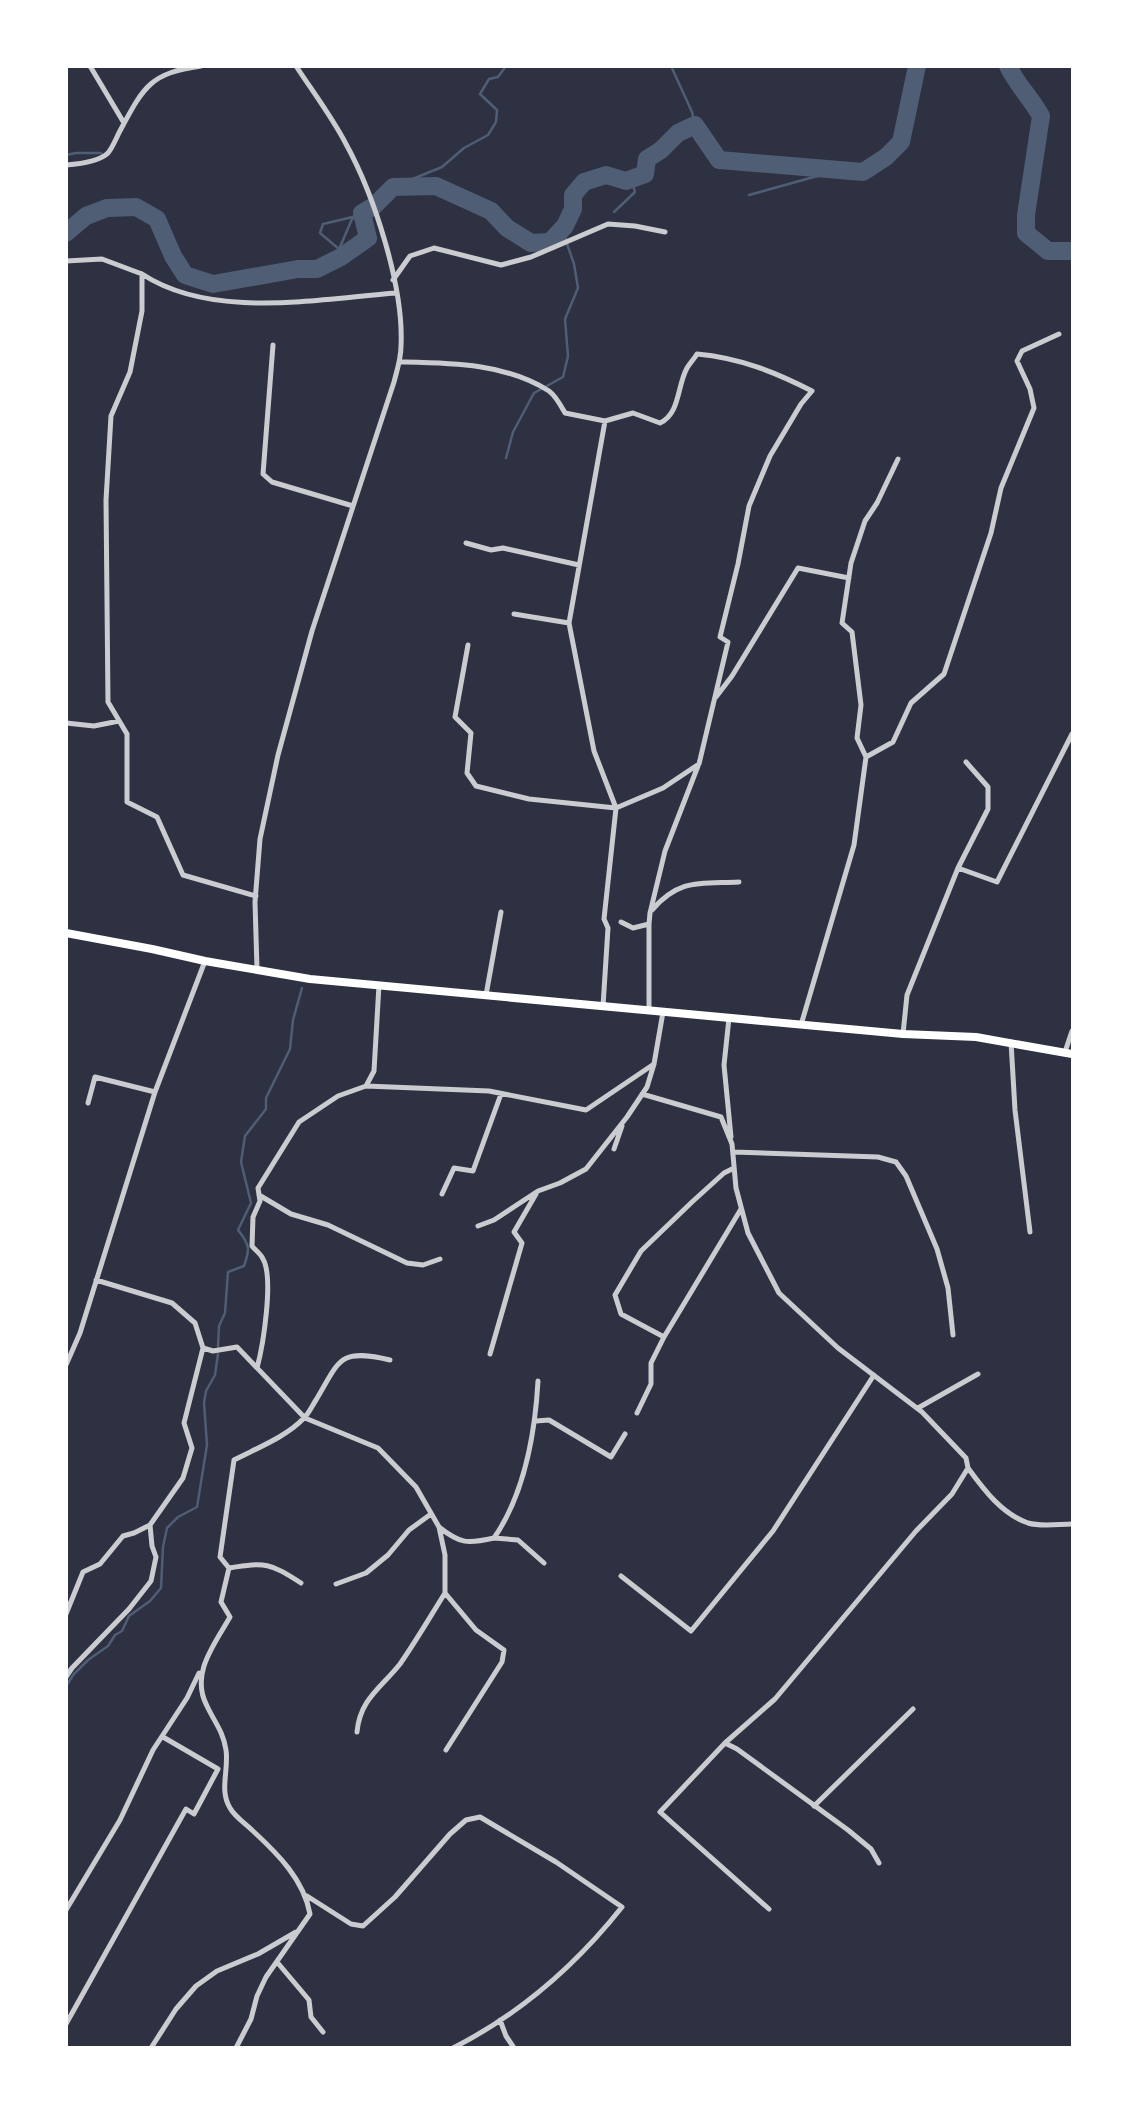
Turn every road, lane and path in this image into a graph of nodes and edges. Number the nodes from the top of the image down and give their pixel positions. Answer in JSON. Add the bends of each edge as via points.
{"nodes":[{"id":1,"x":90,"y":66,"type":"edge"},
{"id":2,"x":201,"y":66,"type":"edge"},
{"id":3,"x":296,"y":66,"type":"edge"},
{"id":4,"x":124,"y":123,"type":"junction"},
{"id":5,"x":66,"y":165,"type":"edge"},
{"id":6,"x":666,"y":232,"type":"dead end"},
{"id":7,"x":66,"y":261,"type":"edge"},
{"id":8,"x":142,"y":274,"type":"junction"},
{"id":9,"x":393,"y":281,"type":"junction"},
{"id":10,"x":396,"y":293,"type":"junction"},
{"id":11,"x":1059,"y":334,"type":"dead end"},
{"id":12,"x":274,"y":345,"type":"dead end"},
{"id":13,"x":400,"y":362,"type":"junction"},
{"id":14,"x":605,"y":421,"type":"junction"},
{"id":15,"x":898,"y":458,"type":"dead end"},
{"id":16,"x":353,"y":506,"type":"junction"},
{"id":17,"x":466,"y":543,"type":"dead end"},
{"id":18,"x":579,"y":565,"type":"junction"},
{"id":19,"x":849,"y":578,"type":"junction"},
{"id":20,"x":514,"y":614,"type":"dead end"},
{"id":21,"x":569,"y":623,"type":"junction"},
{"id":22,"x":468,"y":645,"type":"dead end"},
{"id":23,"x":714,"y":699,"type":"junction"},
{"id":24,"x":119,"y":721,"type":"junction"},
{"id":25,"x":66,"y":723,"type":"edge"},
{"id":26,"x":1073,"y":734,"type":"edge"},
{"id":27,"x":866,"y":757,"type":"junction"},
{"id":28,"x":966,"y":762,"type":"dead end"},
{"id":29,"x":699,"y":764,"type":"junction"},
{"id":30,"x":616,"y":808,"type":"junction"},
{"id":31,"x":958,"y":868,"type":"junction"},
{"id":32,"x":739,"y":882,"type":"dead end"},
{"id":33,"x":256,"y":896,"type":"junction"},
{"id":34,"x":501,"y":912,"type":"dead end"},
{"id":35,"x":650,"y":913,"type":"junction"},
{"id":36,"x":621,"y":922,"type":"dead end"},
{"id":37,"x":649,"y":924,"type":"junction"},
{"id":38,"x":66,"y":933,"type":"edge"},
{"id":39,"x":205,"y":961,"type":"junction"},
{"id":40,"x":257,"y":970,"type":"junction"},
{"id":41,"x":379,"y":985,"type":"junction"},
{"id":42,"x":486,"y":995,"type":"junction"},
{"id":43,"x":603,"y":1006,"type":"junction"},
{"id":44,"x":649,"y":1010,"type":"junction"},
{"id":45,"x":663,"y":1012,"type":"junction"},
{"id":46,"x":729,"y":1018,"type":"junction"},
{"id":47,"x":801,"y":1025,"type":"junction"},
{"id":48,"x":1073,"y":1031,"type":"edge"},
{"id":49,"x":903,"y":1034,"type":"junction"},
{"id":50,"x":1011,"y":1042,"type":"junction"},
{"id":51,"x":1069,"y":1053,"type":"edge"},
{"id":52,"x":654,"y":1064,"type":"junction"},
{"id":53,"x":366,"y":1086,"type":"junction"},
{"id":54,"x":155,"y":1092,"type":"junction"},
{"id":55,"x":501,"y":1094,"type":"junction"},
{"id":56,"x":642,"y":1094,"type":"junction"},
{"id":57,"x":88,"y":1103,"type":"dead end"},
{"id":58,"x":627,"y":1117,"type":"junction"},
{"id":59,"x":731,"y":1143,"type":"junction"},
{"id":60,"x":614,"y":1149,"type":"dead end"},
{"id":61,"x":733,"y":1152,"type":"junction"},
{"id":62,"x":734,"y":1168,"type":"junction"},
{"id":63,"x":538,"y":1191,"type":"junction"},
{"id":64,"x":442,"y":1194,"type":"dead end"},
{"id":65,"x":259,"y":1195,"type":"junction"},
{"id":66,"x":741,"y":1209,"type":"junction"},
{"id":67,"x":478,"y":1226,"type":"dead end"},
{"id":68,"x":1030,"y":1232,"type":"dead end"},
{"id":69,"x":440,"y":1259,"type":"dead end"},
{"id":70,"x":96,"y":1279,"type":"junction"},
{"id":71,"x":953,"y":1335,"type":"dead end"},
{"id":72,"x":664,"y":1337,"type":"junction"},
{"id":73,"x":203,"y":1348,"type":"junction"},
{"id":74,"x":490,"y":1354,"type":"dead end"},
{"id":75,"x":390,"y":1360,"type":"dead end"},
{"id":76,"x":66,"y":1365,"type":"edge"},
{"id":77,"x":257,"y":1368,"type":"junction"},
{"id":78,"x":978,"y":1374,"type":"dead end"},
{"id":79,"x":874,"y":1375,"type":"junction"},
{"id":80,"x":538,"y":1381,"type":"dead end"},
{"id":81,"x":918,"y":1408,"type":"junction"},
{"id":82,"x":637,"y":1413,"type":"dead end"},
{"id":83,"x":304,"y":1418,"type":"junction"},
{"id":84,"x":536,"y":1421,"type":"junction"},
{"id":85,"x":625,"y":1434,"type":"dead end"},
{"id":86,"x":968,"y":1468,"type":"junction"},
{"id":87,"x":431,"y":1514,"type":"junction"},
{"id":88,"x":1073,"y":1524,"type":"edge"},
{"id":89,"x":150,"y":1525,"type":"junction"},
{"id":90,"x":439,"y":1527,"type":"junction"},
{"id":91,"x":494,"y":1538,"type":"junction"},
{"id":92,"x":544,"y":1563,"type":"dead end"},
{"id":93,"x":229,"y":1568,"type":"junction"},
{"id":94,"x":621,"y":1576,"type":"dead end"},
{"id":95,"x":302,"y":1583,"type":"dead end"},
{"id":96,"x":336,"y":1584,"type":"dead end"},
{"id":97,"x":445,"y":1593,"type":"junction"},
{"id":98,"x":66,"y":1614,"type":"edge"},
{"id":99,"x":202,"y":1668,"type":"junction"},
{"id":100,"x":66,"y":1677,"type":"edge"},
{"id":101,"x":913,"y":1709,"type":"dead end"},
{"id":102,"x":356,"y":1732,"type":"dead end"},
{"id":103,"x":163,"y":1737,"type":"junction"},
{"id":104,"x":725,"y":1744,"type":"junction"},
{"id":105,"x":446,"y":1750,"type":"dead end"},
{"id":106,"x":814,"y":1806,"type":"junction"},
{"id":107,"x":879,"y":1863,"type":"dead end"},
{"id":108,"x":307,"y":1896,"type":"junction"},
{"id":109,"x":769,"y":1909,"type":"dead end"},
{"id":110,"x":66,"y":1910,"type":"edge"},
{"id":111,"x":299,"y":1931,"type":"junction"},
{"id":112,"x":277,"y":1962,"type":"junction"},
{"id":113,"x":500,"y":2020,"type":"junction"},
{"id":114,"x":66,"y":2024,"type":"edge"},
{"id":115,"x":323,"y":2032,"type":"dead end"},
{"id":116,"x":150,"y":2048,"type":"edge"},
{"id":117,"x":236,"y":2048,"type":"edge"},
{"id":118,"x":453,"y":2048,"type":"edge"},
{"id":119,"x":514,"y":2048,"type":"edge"}],
"edges":[{"from":1,"to":4,"type":"street"},
{"from":2,"to":4,"type":"street","via":[[159,77],[146,87]]},
{"from":3,"to":9,"type":"street","via":[[362,175]]},
{"from":4,"to":5,"type":"street","via":[[107,153]]},
{"from":6,"to":9,"type":"street","via":[[608,224],[531,257],[500,265],[434,248],[410,256]]},
{"from":7,"to":8,"type":"street","via":[[102,259]]},
{"from":8,"to":10,"type":"street","via":[[184,295],[217,300],[266,302]]},
{"from":8,"to":24,"type":"street","via":[[142,312],[132,360],[111,416],[106,500],[108,702]]},
{"from":9,"to":10,"type":"street"},
{"from":10,"to":13,"type":"street"},
{"from":11,"to":27,"type":"street","via":[[1022,351],[1017,361],[1034,408],[1001,488],[944,674],[911,703],[893,742]]},
{"from":12,"to":16,"type":"street","via":[[263,474],[272,482]]},
{"from":13,"to":14,"type":"street","via":[[462,364],[514,375],[551,392],[565,413]]},
{"from":13,"to":16,"type":"street"},
{"from":14,"to":18,"type":"street"},
{"from":14,"to":23,"type":"street","via":[[633,413],[660,423],[668,419],[697,354],[753,364],[812,391],[770,456],[749,506],[720,637],[728,642]]},
{"from":15,"to":19,"type":"street","via":[[865,521]]},
{"from":16,"to":33,"type":"street","via":[[278,755],[260,839]]},
{"from":17,"to":18,"type":"street"},
{"from":18,"to":21,"type":"street"},
{"from":19,"to":23,"type":"street","via":[[798,568]]},
{"from":19,"to":27,"type":"street","via":[[842,623],[852,632],[861,705],[857,738]]},
{"from":20,"to":21,"type":"street"},
{"from":21,"to":30,"type":"street","via":[[594,751]]},
{"from":22,"to":30,"type":"street","via":[[455,717],[471,733],[467,773],[476,786],[529,799]]},
{"from":23,"to":29,"type":"street"},
{"from":24,"to":25,"type":"street","via":[[94,726]]},
{"from":24,"to":33,"type":"street","via":[[127,734],[127,802],[157,817],[183,875]]},
{"from":26,"to":31,"type":"street","via":[[997,882]]},
{"from":27,"to":47,"type":"street","via":[[854,845]]},
{"from":28,"to":31,"type":"street","via":[[988,787],[988,809]]},
{"from":29,"to":30,"type":"street","via":[[663,788]]},
{"from":29,"to":35,"type":"street","via":[[665,851]]},
{"from":30,"to":43,"type":"street","via":[[604,919],[608,928]]},
{"from":31,"to":49,"type":"street","via":[[907,995]]},
{"from":32,"to":35,"type":"street","via":[[685,885],[666,895]]},
{"from":33,"to":40,"type":"street"},
{"from":34,"to":42,"type":"street"},
{"from":35,"to":37,"type":"street"},
{"from":36,"to":37,"type":"street","via":[[633,928]]},
{"from":37,"to":44,"type":"street"},
{"from":38,"to":39,"type":"main road"},
{"from":39,"to":40,"type":"main road"},
{"from":39,"to":54,"type":"street"},
{"from":40,"to":41,"type":"main road"},
{"from":41,"to":42,"type":"main road"},
{"from":41,"to":53,"type":"street","via":[[374,1071]]},
{"from":42,"to":43,"type":"main road"},
{"from":43,"to":44,"type":"main road"},
{"from":44,"to":45,"type":"main road"},
{"from":45,"to":46,"type":"main road"},
{"from":45,"to":52,"type":"street"},
{"from":46,"to":47,"type":"main road"},
{"from":46,"to":59,"type":"street","via":[[724,1065]]},
{"from":47,"to":49,"type":"main road"},
{"from":48,"to":51,"type":"street"},
{"from":49,"to":50,"type":"main road"},
{"from":50,"to":51,"type":"main road"},
{"from":50,"to":68,"type":"street"},
{"from":52,"to":55,"type":"street","via":[[586,1110]]},
{"from":52,"to":56,"type":"street"},
{"from":53,"to":55,"type":"street"},
{"from":53,"to":65,"type":"street","via":[[338,1096],[299,1122],[270,1165]]},
{"from":54,"to":57,"type":"street","via":[[95,1077]]},
{"from":54,"to":70,"type":"street"},
{"from":55,"to":64,"type":"street","via":[[473,1171],[454,1168]]},
{"from":56,"to":58,"type":"street"},
{"from":56,"to":59,"type":"street","via":[[721,1117]]},
{"from":58,"to":60,"type":"street"},
{"from":58,"to":63,"type":"street","via":[[586,1169]]},
{"from":59,"to":61,"type":"street"},
{"from":61,"to":62,"type":"street"},
{"from":61,"to":71,"type":"street","via":[[878,1157],[896,1163],[937,1249],[948,1288]]},
{"from":62,"to":66,"type":"street"},
{"from":62,"to":72,"type":"street","via":[[641,1251],[615,1295],[621,1314]]},
{"from":63,"to":67,"type":"street"},
{"from":63,"to":74,"type":"street","via":[[514,1232],[522,1243]]},
{"from":65,"to":69,"type":"street","via":[[291,1214],[328,1224],[407,1264]]},
{"from":65,"to":77,"type":"street","via":[[252,1247],[264,1260],[267,1286]]},
{"from":66,"to":72,"type":"street"},
{"from":66,"to":79,"type":"street","via":[[748,1233],[779,1293]]},
{"from":70,"to":73,"type":"street","via":[[172,1303],[195,1324]]},
{"from":70,"to":76,"type":"street"},
{"from":72,"to":82,"type":"street","via":[[651,1363],[651,1384]]},
{"from":73,"to":77,"type":"street","via":[[237,1347]]},
{"from":73,"to":89,"type":"street","via":[[184,1423],[192,1448],[183,1478]]},
{"from":75,"to":83,"type":"street","via":[[368,1355],[338,1362]]},
{"from":77,"to":83,"type":"street"},
{"from":78,"to":81,"type":"street"},
{"from":79,"to":81,"type":"street"},
{"from":79,"to":94,"type":"street","via":[[773,1531],[691,1631]]},
{"from":80,"to":84,"type":"street"},
{"from":81,"to":86,"type":"street","via":[[966,1458]]},
{"from":83,"to":87,"type":"street","via":[[378,1448],[416,1487]]},
{"from":83,"to":93,"type":"street","via":[[234,1460],[220,1557]]},
{"from":84,"to":85,"type":"street","via":[[550,1420],[611,1457]]},
{"from":84,"to":91,"type":"street","via":[[522,1476]]},
{"from":86,"to":88,"type":"street","via":[[987,1494],[1030,1524]]},
{"from":86,"to":104,"type":"street","via":[[952,1494],[775,1699]]},
{"from":87,"to":90,"type":"street"},
{"from":87,"to":96,"type":"street","via":[[366,1573]]},
{"from":89,"to":98,"type":"street","via":[[123,1536],[100,1564],[83,1572]]},
{"from":89,"to":100,"type":"street","via":[[156,1557],[151,1581]]},
{"from":90,"to":91,"type":"street","via":[[468,1544]]},
{"from":90,"to":97,"type":"street"},
{"from":91,"to":92,"type":"street","via":[[518,1540]]},
{"from":93,"to":95,"type":"street","via":[[274,1566]]},
{"from":93,"to":99,"type":"street","via":[[221,1602],[230,1618]]},
{"from":97,"to":102,"type":"street","via":[[399,1665],[373,1691],[358,1717]]},
{"from":97,"to":105,"type":"street","via":[[475,1630],[504,1650],[502,1662]]},
{"from":99,"to":103,"type":"street"},
{"from":99,"to":108,"type":"street","via":[[200,1688],[220,1726],[227,1752],[225,1796],[231,1811],[278,1853]]},
{"from":101,"to":106,"type":"street"},
{"from":103,"to":110,"type":"street"},
{"from":103,"to":114,"type":"street","via":[[218,1769],[194,1814],[186,1809]]},
{"from":104,"to":106,"type":"street"},
{"from":104,"to":109,"type":"street","via":[[660,1812]]},
{"from":106,"to":107,"type":"street","via":[[871,1849]]},
{"from":108,"to":111,"type":"street","via":[[310,1914]]},
{"from":108,"to":113,"type":"street","via":[[351,1924],[363,1926],[450,1834],[466,1820],[480,1817],[622,1907],[544,1989]]},
{"from":111,"to":112,"type":"street"},
{"from":111,"to":116,"type":"street","via":[[196,1986]]},
{"from":112,"to":115,"type":"street","via":[[309,2000],[311,2017]]},
{"from":112,"to":117,"type":"street"},
{"from":113,"to":118,"type":"street"},
{"from":113,"to":119,"type":"street"}]}
